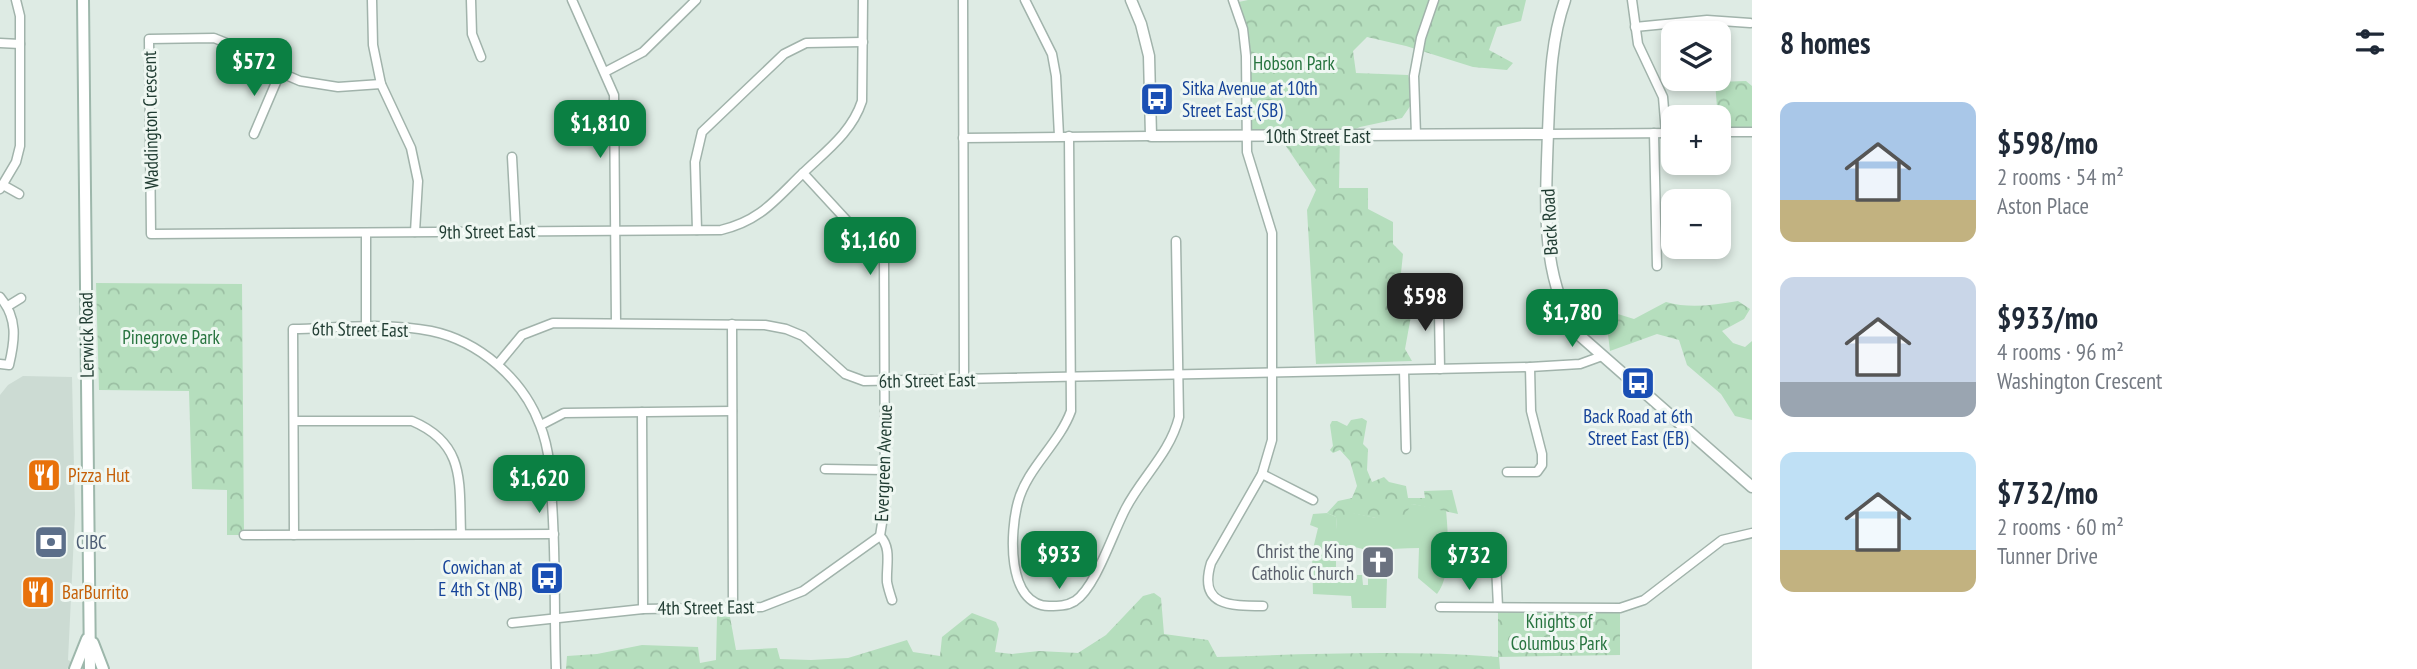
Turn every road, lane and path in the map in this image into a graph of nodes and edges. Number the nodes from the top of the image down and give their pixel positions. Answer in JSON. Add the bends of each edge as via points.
{"nodes":[{"id":1,"x":16,"y":0,"type":"edge"},
{"id":2,"x":83,"y":0,"type":"edge"},
{"id":3,"x":372,"y":0,"type":"edge"},
{"id":4,"x":471,"y":0,"type":"edge"},
{"id":5,"x":572,"y":0,"type":"edge"},
{"id":6,"x":696,"y":0,"type":"edge"},
{"id":7,"x":863,"y":0,"type":"edge"},
{"id":8,"x":963,"y":0,"type":"edge"},
{"id":9,"x":1025,"y":0,"type":"edge"},
{"id":10,"x":1131,"y":0,"type":"edge"},
{"id":11,"x":1233,"y":0,"type":"edge"},
{"id":12,"x":1434,"y":0,"type":"edge"},
{"id":13,"x":1565,"y":0,"type":"edge"},
{"id":14,"x":1632,"y":0,"type":"edge"},
{"id":15,"x":1750,"y":23,"type":"dead end"},
{"id":16,"x":1635,"y":27,"type":"junction"},
{"id":17,"x":863,"y":42,"type":"junction"},
{"id":18,"x":0,"y":43,"type":"edge"},
{"id":19,"x":20,"y":44,"type":"junction"},
{"id":20,"x":481,"y":57,"type":"dead end"},
{"id":21,"x":605,"y":72,"type":"junction"},
{"id":22,"x":280,"y":73,"type":"junction"},
{"id":23,"x":381,"y":84,"type":"junction"},
{"id":24,"x":1665,"y":105,"type":"edge"},
{"id":25,"x":1731,"y":132,"type":"edge"},
{"id":26,"x":1752,"y":132,"type":"edge"},
{"id":27,"x":1654,"y":133,"type":"junction"},
{"id":28,"x":1661,"y":133,"type":"edge"},
{"id":29,"x":254,"y":134,"type":"dead end"},
{"id":30,"x":1548,"y":134,"type":"junction"},
{"id":31,"x":1416,"y":135,"type":"junction"},
{"id":32,"x":1059,"y":136,"type":"junction"},
{"id":33,"x":1069,"y":136,"type":"junction"},
{"id":34,"x":1151,"y":136,"type":"junction"},
{"id":35,"x":1246,"y":136,"type":"junction"},
{"id":36,"x":963,"y":138,"type":"junction"},
{"id":37,"x":512,"y":157,"type":"dead end"},
{"id":38,"x":803,"y":173,"type":"junction"},
{"id":39,"x":1,"y":187,"type":"edge"},
{"id":40,"x":19,"y":194,"type":"dead end"},
{"id":41,"x":516,"y":230,"type":"junction"},
{"id":42,"x":615,"y":230,"type":"junction"},
{"id":43,"x":697,"y":230,"type":"junction"},
{"id":44,"x":415,"y":232,"type":"junction"},
{"id":45,"x":151,"y":234,"type":"joint"},
{"id":46,"x":366,"y":234,"type":"junction"},
{"id":47,"x":1176,"y":241,"type":"dead end"},
{"id":48,"x":1657,"y":266,"type":"dead end"},
{"id":49,"x":1434,"y":293,"type":"dead end"},
{"id":50,"x":0,"y":297,"type":"edge"},
{"id":51,"x":21,"y":298,"type":"dead end"},
{"id":52,"x":8,"y":306,"type":"junction"},
{"id":53,"x":616,"y":323,"type":"junction"},
{"id":54,"x":732,"y":324,"type":"junction"},
{"id":55,"x":366,"y":328,"type":"junction"},
{"id":56,"x":1602,"y":356,"type":"junction"},
{"id":57,"x":498,"y":364,"type":"junction"},
{"id":58,"x":5,"y":365,"type":"edge"},
{"id":59,"x":1530,"y":367,"type":"junction"},
{"id":60,"x":1440,"y":369,"type":"junction"},
{"id":61,"x":1404,"y":370,"type":"junction"},
{"id":62,"x":1271,"y":373,"type":"junction"},
{"id":63,"x":1178,"y":375,"type":"junction"},
{"id":64,"x":1070,"y":377,"type":"junction"},
{"id":65,"x":964,"y":379,"type":"junction"},
{"id":66,"x":886,"y":381,"type":"junction"},
{"id":67,"x":733,"y":411,"type":"junction"},
{"id":68,"x":642,"y":412,"type":"junction"},
{"id":69,"x":294,"y":421,"type":"junction"},
{"id":70,"x":541,"y":425,"type":"junction"},
{"id":71,"x":1406,"y":449,"type":"dead end"},
{"id":72,"x":825,"y":469,"type":"dead end"},
{"id":73,"x":885,"y":470,"type":"junction"},
{"id":74,"x":1507,"y":472,"type":"dead end"},
{"id":75,"x":1262,"y":474,"type":"junction"},
{"id":76,"x":1752,"y":486,"type":"edge"},
{"id":77,"x":1313,"y":500,"type":"dead end"},
{"id":78,"x":461,"y":533,"type":"junction"},
{"id":79,"x":1752,"y":533,"type":"edge"},
{"id":80,"x":554,"y":534,"type":"junction"},
{"id":81,"x":244,"y":535,"type":"dead end"},
{"id":82,"x":294,"y":535,"type":"junction"},
{"id":83,"x":880,"y":536,"type":"junction"},
{"id":84,"x":1496,"y":565,"type":"dead end"},
{"id":85,"x":892,"y":600,"type":"dead end"},
{"id":86,"x":1263,"y":606,"type":"dead end"},
{"id":87,"x":1440,"y":607,"type":"dead end"},
{"id":88,"x":1498,"y":607,"type":"junction"},
{"id":89,"x":733,"y":608,"type":"junction"},
{"id":90,"x":643,"y":609,"type":"junction"},
{"id":91,"x":554,"y":619,"type":"junction"},
{"id":92,"x":512,"y":623,"type":"dead end"},
{"id":93,"x":90,"y":634,"type":"junction"},
{"id":94,"x":75,"y":669,"type":"edge"},
{"id":95,"x":90,"y":669,"type":"edge"},
{"id":96,"x":103,"y":669,"type":"edge"},
{"id":97,"x":556,"y":669,"type":"edge"}],
"edges":[{"from":1,"to":19,"type":"street"},
{"from":2,"to":93,"type":"main road","name":"Lerwick Road"},
{"from":3,"to":23,"type":"street","via":[[373,45]]},
{"from":4,"to":20,"type":"street","via":[[472,34]]},
{"from":5,"to":21,"type":"street"},
{"from":6,"to":21,"type":"street","via":[[643,52]]},
{"from":7,"to":17,"type":"street"},
{"from":8,"to":36,"type":"street"},
{"from":9,"to":32,"type":"street","via":[[1052,54]]},
{"from":10,"to":34,"type":"street","via":[[1149,56]]},
{"from":11,"to":35,"type":"street","via":[[1246,57]]},
{"from":12,"to":31,"type":"street","via":[[1414,76]]},
{"from":13,"to":30,"type":"street","name":"Back Road","via":[[1554,39]]},
{"from":14,"to":16,"type":"street"},
{"from":15,"to":16,"type":"street","via":[[1707,20]]},
{"from":16,"to":24,"type":"street"},
{"from":17,"to":38,"type":"street","via":[[863,101],[858,117]]},
{"from":17,"to":43,"type":"street","via":[[806,43],[784,54],[702,132],[695,162]]},
{"from":18,"to":19,"type":"street"},
{"from":19,"to":39,"type":"street","via":[[20,146]]},
{"from":21,"to":42,"type":"street","via":[[614,95]]},
{"from":22,"to":23,"type":"street","name":"Waddington Crescent","via":[[338,87]]},
{"from":22,"to":29,"type":"street"},
{"from":22,"to":45,"type":"street","name":"Waddington Crescent","via":[[214,38],[149,39]]},
{"from":23,"to":44,"type":"street","via":[[411,148],[418,181]]},
{"from":25,"to":26,"type":"street"},
{"from":27,"to":28,"type":"street","name":"10th Street East"},
{"from":27,"to":30,"type":"street","name":"10th Street East"},
{"from":27,"to":48,"type":"street"},
{"from":30,"to":31,"type":"street","name":"10th Street East"},
{"from":30,"to":56,"type":"street","name":"Back Road","via":[[1545,206],[1553,271],[1566,316]]},
{"from":31,"to":35,"type":"street","name":"10th Street East"},
{"from":32,"to":33,"type":"street","name":"10th Street East"},
{"from":32,"to":36,"type":"street","name":"10th Street East"},
{"from":33,"to":34,"type":"street","name":"10th Street East"},
{"from":33,"to":64,"type":"street"},
{"from":34,"to":35,"type":"street","name":"10th Street East"},
{"from":35,"to":62,"type":"street","via":[[1272,233]]},
{"from":36,"to":65,"type":"street"},
{"from":37,"to":41,"type":"street"},
{"from":38,"to":43,"type":"street","name":"9th Street East","via":[[755,218],[721,230]]},
{"from":38,"to":66,"type":"street","name":"Evergreen Avenue","via":[[884,261]]},
{"from":39,"to":40,"type":"street"},
{"from":41,"to":42,"type":"street","name":"9th Street East"},
{"from":41,"to":44,"type":"street","name":"9th Street East"},
{"from":42,"to":43,"type":"street","name":"9th Street East"},
{"from":42,"to":53,"type":"street"},
{"from":44,"to":46,"type":"street","name":"9th Street East"},
{"from":45,"to":46,"type":"street","name":"9th Street East"},
{"from":46,"to":55,"type":"street"},
{"from":47,"to":63,"type":"street"},
{"from":49,"to":60,"type":"street"},
{"from":50,"to":52,"type":"street"},
{"from":51,"to":52,"type":"street"},
{"from":52,"to":58,"type":"street","via":[[15,329]]},
{"from":53,"to":54,"type":"street","name":"6th Street East"},
{"from":53,"to":57,"type":"street","name":"6th Street East","via":[[553,323],[522,335]]},
{"from":54,"to":66,"type":"street","name":"6th Street East","via":[[786,329],[803,336],[845,374],[864,382]]},
{"from":54,"to":67,"type":"street"},
{"from":55,"to":57,"type":"street","name":"6th Street East","via":[[431,331],[459,340]]},
{"from":55,"to":69,"type":"street","name":"6th Street East","via":[[293,328]]},
{"from":56,"to":59,"type":"street","name":"6th Street East","via":[[1580,364]]},
{"from":56,"to":76,"type":"street","name":"Back Road"},
{"from":57,"to":70,"type":"street","via":[[523,392]]},
{"from":59,"to":60,"type":"street","name":"6th Street East"},
{"from":59,"to":74,"type":"street","via":[[1531,411],[1542,465],[1537,472]]},
{"from":60,"to":61,"type":"street","name":"6th Street East"},
{"from":61,"to":62,"type":"street","name":"6th Street East"},
{"from":61,"to":71,"type":"street"},
{"from":62,"to":63,"type":"street","name":"6th Street East"},
{"from":62,"to":75,"type":"street","via":[[1272,440]]},
{"from":63,"to":64,"type":"street","name":"6th Street East"},
{"from":63,"to":64,"type":"street","via":[[1176,430],[1127,506],[1088,587],[1074,602],[1042,606],[1018,583],[1013,564],[1015,514],[1030,478],[1065,426],[1071,411]]},
{"from":64,"to":65,"type":"street","name":"6th Street East"},
{"from":65,"to":66,"type":"street","name":"6th Street East"},
{"from":66,"to":73,"type":"street","name":"Evergreen Avenue"},
{"from":67,"to":68,"type":"street"},
{"from":67,"to":89,"type":"street"},
{"from":68,"to":70,"type":"street","via":[[564,413]]},
{"from":68,"to":90,"type":"street"},
{"from":69,"to":78,"type":"street","via":[[412,421],[428,428],[450,449],[456,463]]},
{"from":69,"to":82,"type":"street"},
{"from":70,"to":80,"type":"street","via":[[550,462]]},
{"from":72,"to":73,"type":"street"},
{"from":73,"to":83,"type":"street","name":"Evergreen Avenue"},
{"from":75,"to":77,"type":"street"},
{"from":75,"to":86,"type":"street","via":[[1206,577],[1209,592],[1219,601]]},
{"from":78,"to":80,"type":"street"},
{"from":78,"to":82,"type":"street"},
{"from":79,"to":88,"type":"street","via":[[1722,540],[1644,600],[1620,608]]},
{"from":80,"to":91,"type":"street"},
{"from":81,"to":82,"type":"street"},
{"from":83,"to":85,"type":"street","name":"Evergreen Avenue","via":[[887,549],[887,585]]},
{"from":83,"to":89,"type":"street","name":"4th Street East","via":[[803,592],[762,607]]},
{"from":84,"to":88,"type":"street"},
{"from":87,"to":88,"type":"street"},
{"from":89,"to":90,"type":"street","name":"4th Street East"},
{"from":90,"to":91,"type":"street","name":"4th Street East"},
{"from":91,"to":92,"type":"street","name":"4th Street East"},
{"from":91,"to":97,"type":"street"},
{"from":93,"to":94,"type":"main road"},
{"from":93,"to":95,"type":"main road","name":"Lerwick Road"},
{"from":93,"to":96,"type":"main road"}]}
